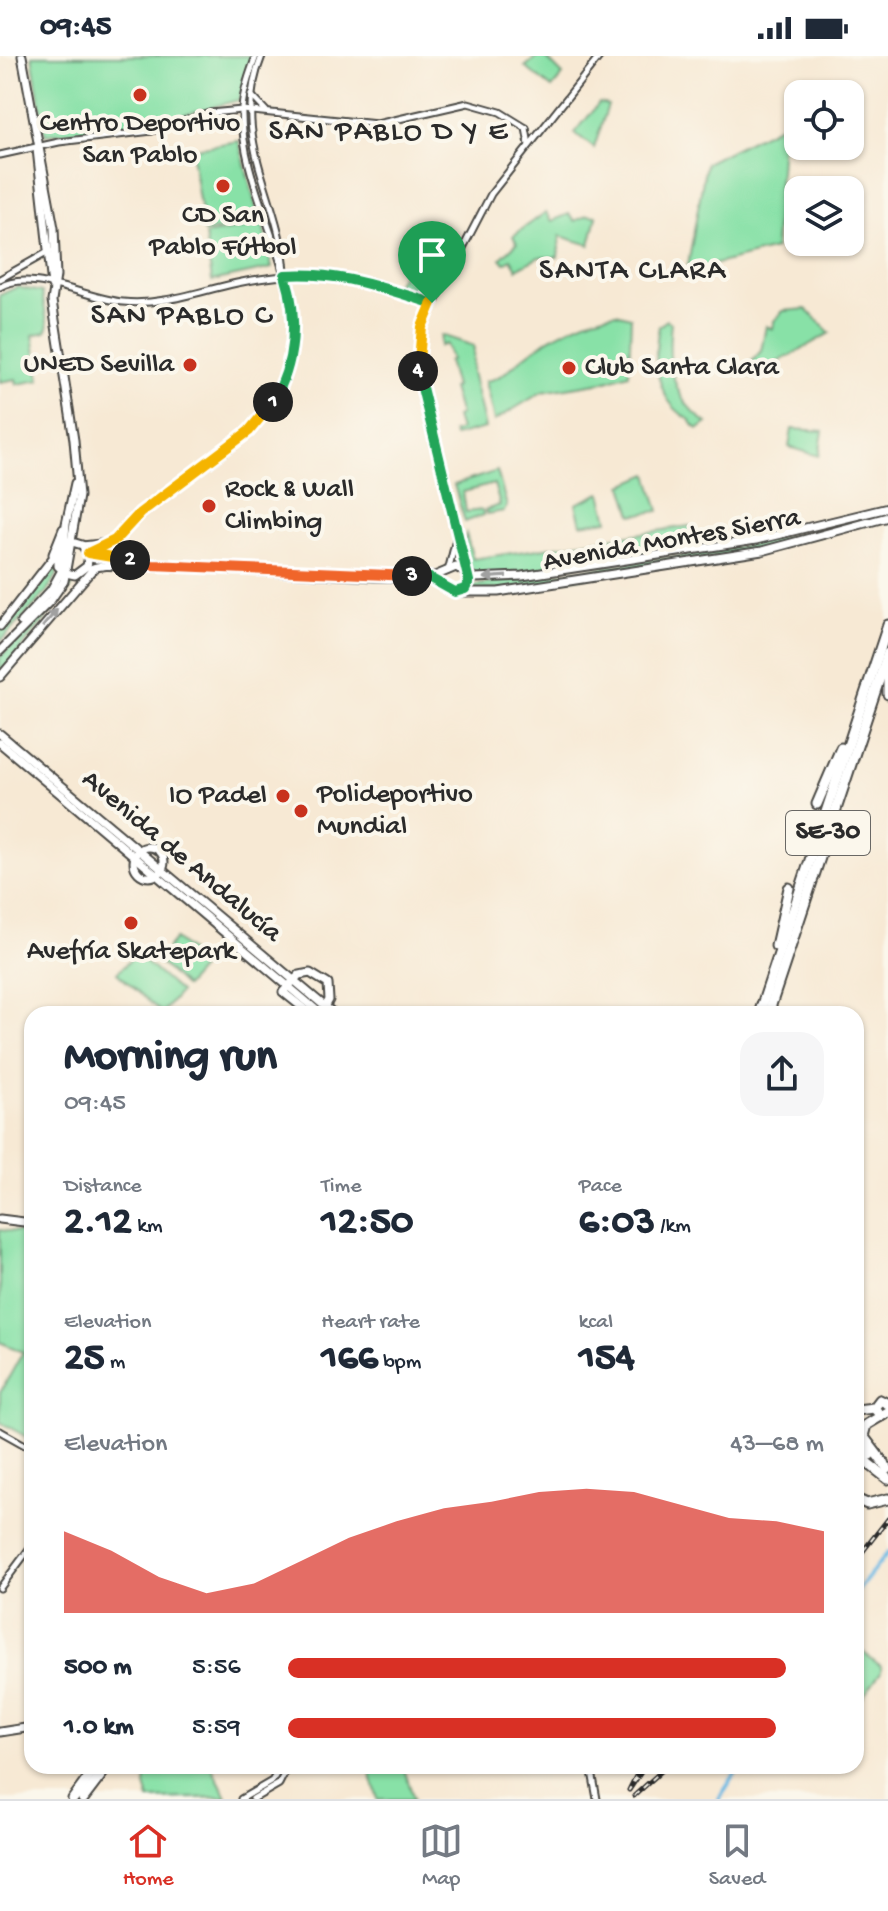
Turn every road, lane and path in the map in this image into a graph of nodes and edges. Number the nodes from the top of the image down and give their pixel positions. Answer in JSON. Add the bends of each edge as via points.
{"nodes":[{"id":1,"x":22,"y":56,"type":"edge"},
{"id":2,"x":259,"y":56,"type":"edge"},
{"id":3,"x":600,"y":56,"type":"edge"},
{"id":4,"x":255,"y":66,"type":"junction"},
{"id":5,"x":251,"y":93,"type":"junction"},
{"id":6,"x":245,"y":110,"type":"junction"},
{"id":7,"x":267,"y":112,"type":"junction"},
{"id":8,"x":249,"y":124,"type":"junction"},
{"id":9,"x":526,"y":128,"type":"junction"},
{"id":10,"x":540,"y":131,"type":"junction"},
{"id":11,"x":529,"y":145,"type":"junction"},
{"id":12,"x":37,"y":147,"type":"junction"},
{"id":13,"x":0,"y":155,"type":"edge"},
{"id":14,"x":49,"y":250,"type":"junction"},
{"id":15,"x":56,"y":257,"type":"junction"},
{"id":16,"x":16,"y":269,"type":"junction"},
{"id":17,"x":285,"y":275,"type":"junction"},
{"id":18,"x":0,"y":279,"type":"edge"},
{"id":19,"x":19,"y":279,"type":"junction"},
{"id":20,"x":52,"y":286,"type":"junction"},
{"id":21,"x":0,"y":287,"type":"edge"},
{"id":22,"x":432,"y":303,"type":"junction"},
{"id":23,"x":76,"y":476,"type":"junction"},
{"id":24,"x":888,"y":508,"type":"edge"},
{"id":25,"x":888,"y":517,"type":"edge"},
{"id":26,"x":66,"y":524,"type":"junction"},
{"id":27,"x":458,"y":530,"type":"junction"},
{"id":28,"x":119,"y":536,"type":"junction"},
{"id":29,"x":68,"y":543,"type":"junction"},
{"id":30,"x":106,"y":543,"type":"junction"},
{"id":31,"x":82,"y":545,"type":"junction"},
{"id":32,"x":58,"y":552,"type":"junction"},
{"id":33,"x":89,"y":554,"type":"junction"},
{"id":34,"x":125,"y":560,"type":"junction"},
{"id":35,"x":48,"y":563,"type":"junction"},
{"id":36,"x":152,"y":565,"type":"junction"},
{"id":37,"x":447,"y":571,"type":"junction"},
{"id":38,"x":83,"y":572,"type":"junction"},
{"id":39,"x":468,"y":574,"type":"junction"},
{"id":40,"x":64,"y":575,"type":"junction"},
{"id":41,"x":430,"y":578,"type":"junction"},
{"id":42,"x":76,"y":588,"type":"junction"},
{"id":43,"x":447,"y":588,"type":"junction"},
{"id":44,"x":461,"y":591,"type":"junction"},
{"id":45,"x":888,"y":625,"type":"edge"},
{"id":46,"x":0,"y":626,"type":"edge"},
{"id":47,"x":0,"y":645,"type":"edge"},
{"id":48,"x":0,"y":651,"type":"edge"},
{"id":49,"x":888,"y":653,"type":"edge"},
{"id":50,"x":888,"y":665,"type":"edge"},
{"id":51,"x":0,"y":677,"type":"edge"},
{"id":52,"x":864,"y":693,"type":"junction"},
{"id":53,"x":888,"y":694,"type":"edge"},
{"id":54,"x":0,"y":734,"type":"edge"},
{"id":55,"x":0,"y":743,"type":"edge"},
{"id":56,"x":817,"y":804,"type":"dead end"},
{"id":57,"x":137,"y":853,"type":"junction"},
{"id":58,"x":160,"y":872,"type":"junction"},
{"id":59,"x":789,"y":888,"type":"dead end"},
{"id":60,"x":773,"y":973,"type":"junction"},
{"id":61,"x":290,"y":983,"type":"junction"},
{"id":62,"x":300,"y":1006,"type":"edge"},
{"id":63,"x":316,"y":1006,"type":"edge"},
{"id":64,"x":325,"y":1006,"type":"edge"},
{"id":65,"x":762,"y":1006,"type":"edge"},
{"id":66,"x":771,"y":1006,"type":"edge"},
{"id":67,"x":0,"y":1221,"type":"edge"},
{"id":68,"x":24,"y":1224,"type":"edge"},
{"id":69,"x":888,"y":1404,"type":"edge"},
{"id":70,"x":881,"y":1416,"type":"edge"},
{"id":71,"x":864,"y":1430,"type":"edge"},
{"id":72,"x":0,"y":1431,"type":"edge"},
{"id":73,"x":864,"y":1438,"type":"edge"},
{"id":74,"x":24,"y":1444,"type":"edge"},
{"id":75,"x":864,"y":1453,"type":"edge"},
{"id":76,"x":864,"y":1461,"type":"edge"},
{"id":77,"x":864,"y":1467,"type":"edge"},
{"id":78,"x":887,"y":1475,"type":"edge"},
{"id":79,"x":864,"y":1499,"type":"edge"},
{"id":80,"x":888,"y":1499,"type":"edge"},
{"id":81,"x":24,"y":1554,"type":"edge"},
{"id":82,"x":0,"y":1588,"type":"edge"},
{"id":83,"x":24,"y":1728,"type":"edge"},
{"id":84,"x":0,"y":1732,"type":"edge"},
{"id":85,"x":91,"y":1774,"type":"edge"},
{"id":86,"x":102,"y":1774,"type":"edge"},
{"id":87,"x":276,"y":1774,"type":"edge"},
{"id":88,"x":284,"y":1774,"type":"edge"},
{"id":89,"x":593,"y":1774,"type":"edge"},
{"id":90,"x":597,"y":1796,"type":"edge"},
{"id":91,"x":73,"y":1799,"type":"edge"},
{"id":92,"x":83,"y":1799,"type":"edge"},
{"id":93,"x":241,"y":1799,"type":"edge"},
{"id":94,"x":253,"y":1799,"type":"edge"}],
"edges":[{"from":1,"to":12,"type":"main road"},
{"from":2,"to":4,"type":"street"},
{"from":3,"to":10,"type":"street"},
{"from":4,"to":5,"type":"street"},
{"from":4,"to":6,"type":"street"},
{"from":5,"to":6,"type":"street"},
{"from":5,"to":7,"type":"street"},
{"from":6,"to":7,"type":"street"},
{"from":6,"to":8,"type":"street"},
{"from":6,"to":12,"type":"street","via":[[210,113],[152,131]]},
{"from":6,"to":17,"type":"street","via":[[246,147]]},
{"from":7,"to":8,"type":"street","via":[[252,117]]},
{"from":7,"to":9,"type":"street","via":[[377,124],[468,103],[492,108]]},
{"from":8,"to":17,"type":"street"},
{"from":9,"to":10,"type":"street"},
{"from":9,"to":11,"type":"street"},
{"from":10,"to":11,"type":"street"},
{"from":11,"to":22,"type":"street","via":[[485,203]]},
{"from":12,"to":13,"type":"street"},
{"from":12,"to":14,"type":"main road"},
{"from":12,"to":15,"type":"main road"},
{"from":14,"to":15,"type":"street"},
{"from":14,"to":16,"type":"street"},
{"from":14,"to":20,"type":"main road"},
{"from":15,"to":20,"type":"main road"},
{"from":16,"to":18,"type":"street"},
{"from":16,"to":19,"type":"street"},
{"from":17,"to":20,"type":"street","via":[[147,303]]},
{"from":17,"to":22,"type":"street","via":[[330,274]]},
{"from":17,"to":28,"type":"street","via":[[292,348],[272,404],[249,431],[140,513]]},
{"from":19,"to":20,"type":"street"},
{"from":19,"to":21,"type":"street"},
{"from":20,"to":23,"type":"main road"},
{"from":22,"to":27,"type":"street","via":[[422,327],[419,382]]},
{"from":23,"to":26,"type":"main road"},
{"from":23,"to":29,"type":"main road","via":[[79,496]]},
{"from":24,"to":39,"type":"main road","name":"Avenida Montes Sierra","one_way":true,"via":[[690,551],[522,576]]},
{"from":25,"to":44,"type":"main road","name":"Avenida Montes Sierra","via":[[741,555],[498,592]]},
{"from":26,"to":29,"type":"main road"},
{"from":26,"to":35,"type":"main road"},
{"from":27,"to":37,"type":"street"},
{"from":27,"to":39,"type":"street"},
{"from":28,"to":30,"type":"street"},
{"from":28,"to":34,"type":"street","via":[[115,549]]},
{"from":29,"to":31,"type":"main road"},
{"from":29,"to":32,"type":"main road"},
{"from":29,"to":40,"type":"main road"},
{"from":30,"to":31,"type":"street"},
{"from":30,"to":33,"type":"street"},
{"from":31,"to":33,"type":"main road"},
{"from":32,"to":35,"type":"main road"},
{"from":32,"to":40,"type":"main road"},
{"from":33,"to":34,"type":"main road"},
{"from":33,"to":38,"type":"main road"},
{"from":34,"to":36,"type":"main road"},
{"from":35,"to":46,"type":"main road"},
{"from":36,"to":38,"type":"main road","via":[[102,565]]},
{"from":36,"to":41,"type":"main road"},
{"from":37,"to":39,"type":"main road","via":[[456,567]]},
{"from":37,"to":41,"type":"main road"},
{"from":37,"to":43,"type":"main road"},
{"from":38,"to":40,"type":"main road"},
{"from":38,"to":42,"type":"main road"},
{"from":38,"to":42,"type":"main road"},
{"from":39,"to":44,"type":"main road"},
{"from":40,"to":47,"type":"main road"},
{"from":40,"to":48,"type":"main road","via":[[51,600]]},
{"from":41,"to":43,"type":"main road"},
{"from":51,"to":42,"type":"main road","one_way":true},
{"from":43,"to":44,"type":"main road"},
{"from":45,"to":52,"type":"highway","number":"SE-30"},
{"from":49,"to":66,"type":"highway","number":"SE-30"},
{"from":50,"to":53,"type":"highway"},
{"from":52,"to":56,"type":"highway"},
{"from":52,"to":60,"type":"highway","number":"SE-30"},
{"from":54,"to":57,"type":"main road","name":"Avenida de Andalucía"},
{"from":55,"to":57,"type":"main road","name":"Avenida de Andalucía"},
{"from":57,"to":58,"type":"main road","via":[[137,872]]},
{"from":57,"to":58,"type":"main road","via":[[147,847],[158,850],[163,858]]},
{"from":58,"to":61,"type":"main road","name":"Avenida de Andalucía"},
{"from":59,"to":60,"type":"highway"},
{"from":60,"to":65,"type":"highway","number":"SE-30"},
{"from":61,"to":62,"type":"main road","via":[[283,992]]},
{"from":61,"to":63,"type":"main road","name":"Avenida de Andalucía"},
{"from":61,"to":64,"type":"main road","via":[[310,973],[322,979],[330,993]]},
{"from":67,"to":68,"type":"main road"},
{"from":69,"to":70,"type":"highway","via":[[880,1400]]},
{"from":70,"to":71,"type":"highway"},
{"from":72,"to":74,"type":"street"},
{"from":73,"to":78,"type":"highway"},
{"from":75,"to":78,"type":"highway"},
{"from":76,"to":78,"type":"highway"},
{"from":77,"to":78,"type":"highway"},
{"from":79,"to":80,"type":"highway"},
{"from":81,"to":82,"type":"street"},
{"from":83,"to":84,"type":"main road"},
{"from":85,"to":91,"type":"highway"},
{"from":86,"to":92,"type":"highway"},
{"from":87,"to":93,"type":"street"},
{"from":88,"to":94,"type":"street","via":[[279,1784]]},
{"from":89,"to":90,"type":"street"}]}
